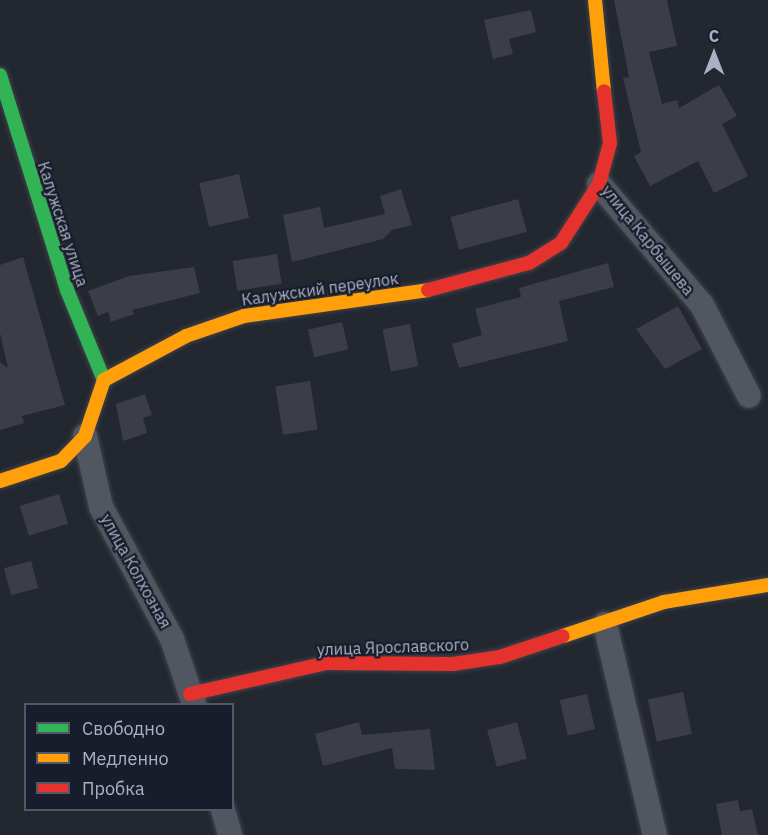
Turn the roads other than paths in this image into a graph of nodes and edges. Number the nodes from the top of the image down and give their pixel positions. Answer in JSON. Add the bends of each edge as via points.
{"nodes":[{"id":1,"x":595,"y":0,"type":"edge"},
{"id":2,"x":0,"y":75,"type":"edge"},
{"id":3,"x":600,"y":184,"type":"junction"},
{"id":4,"x":104,"y":380,"type":"junction"},
{"id":5,"x":750,"y":396,"type":"dead end"},
{"id":6,"x":85,"y":436,"type":"junction"},
{"id":7,"x":0,"y":481,"type":"edge"},
{"id":8,"x":768,"y":585,"type":"edge"},
{"id":9,"x":605,"y":624,"type":"junction"},
{"id":10,"x":192,"y":699,"type":"edge"},
{"id":11,"x":223,"y":811,"type":"edge"},
{"id":12,"x":230,"y":835,"type":"edge"},
{"id":13,"x":655,"y":835,"type":"edge"}],
"edges":[{"from":1,"to":3,"type":"street","name":"улица Карбышева","via":[[611,129]]},
{"from":2,"to":4,"type":"street","name":"Калужская улица","via":[[67,290]]},
{"from":3,"to":4,"type":"street","name":"Калужский переулок","via":[[568,237],[529,263],[442,288],[244,316],[166,345]]},
{"from":3,"to":5,"type":"street","name":"улица Карбышева","via":[[702,305]]},
{"from":4,"to":6,"type":"street"},
{"from":6,"to":7,"type":"street","via":[[61,461]]},
{"from":6,"to":10,"type":"street","name":"улица Колхозная","via":[[101,507],[172,639]]},
{"from":8,"to":9,"type":"street","name":"улица Ярославского","via":[[687,597]]},
{"from":9,"to":10,"type":"street","name":"улица Ярославского","via":[[500,657],[453,664],[327,663]]},
{"from":9,"to":13,"type":"street"},
{"from":11,"to":12,"type":"street"}]}
